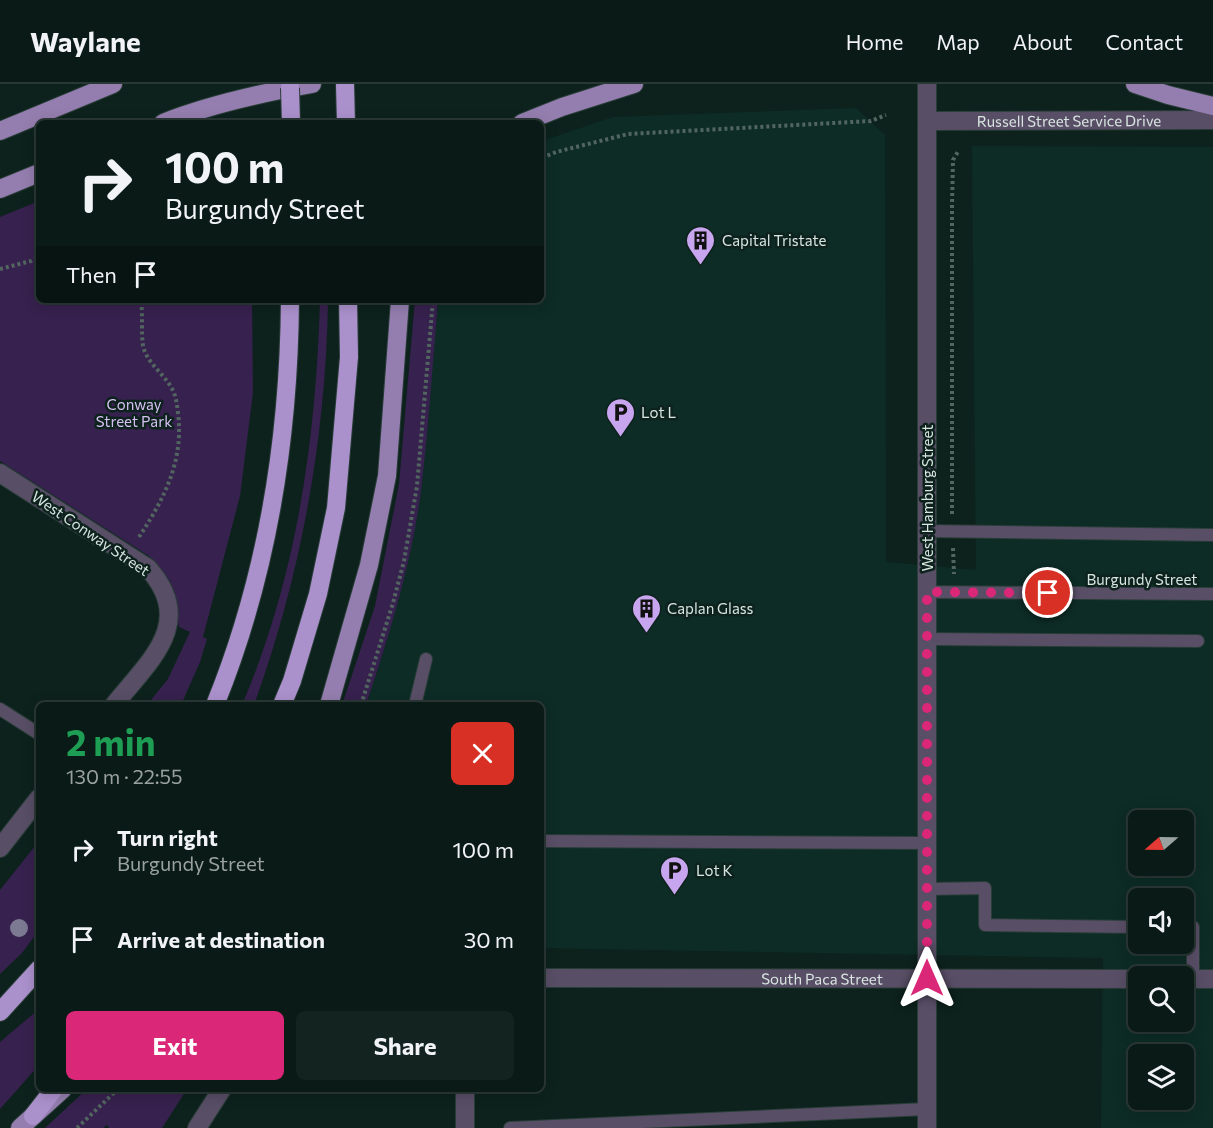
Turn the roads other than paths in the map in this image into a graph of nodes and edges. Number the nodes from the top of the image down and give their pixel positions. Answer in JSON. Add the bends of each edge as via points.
{"nodes":[{"id":1,"x":113,"y":84,"type":"edge"},
{"id":2,"x":290,"y":84,"type":"edge"},
{"id":3,"x":312,"y":84,"type":"edge"},
{"id":4,"x":345,"y":84,"type":"edge"},
{"id":5,"x":634,"y":84,"type":"edge"},
{"id":6,"x":927,"y":84,"type":"edge"},
{"id":7,"x":1135,"y":84,"type":"edge"},
{"id":8,"x":248,"y":91,"type":"edge"},
{"id":9,"x":1213,"y":106,"type":"edge"},
{"id":10,"x":171,"y":120,"type":"edge"},
{"id":11,"x":291,"y":120,"type":"edge"},
{"id":12,"x":346,"y":120,"type":"edge"},
{"id":13,"x":530,"y":120,"type":"edge"},
{"id":14,"x":1213,"y":120,"type":"edge"},
{"id":15,"x":927,"y":121,"type":"junction"},
{"id":16,"x":0,"y":131,"type":"edge"},
{"id":17,"x":36,"y":174,"type":"edge"},
{"id":18,"x":0,"y":189,"type":"edge"},
{"id":19,"x":290,"y":303,"type":"edge"},
{"id":20,"x":348,"y":303,"type":"edge"},
{"id":21,"x":400,"y":303,"type":"edge"},
{"id":22,"x":0,"y":473,"type":"edge"},
{"id":23,"x":927,"y":531,"type":"junction"},
{"id":24,"x":1213,"y":535,"type":"edge"},
{"id":25,"x":927,"y":592,"type":"junction"},
{"id":26,"x":1213,"y":594,"type":"edge"},
{"id":27,"x":927,"y":639,"type":"junction"},
{"id":28,"x":1198,"y":641,"type":"dead end"},
{"id":29,"x":426,"y":659,"type":"dead end"},
{"id":30,"x":116,"y":702,"type":"edge"},
{"id":31,"x":216,"y":702,"type":"edge"},
{"id":32,"x":283,"y":702,"type":"edge"},
{"id":33,"x":331,"y":702,"type":"edge"},
{"id":34,"x":417,"y":702,"type":"edge"},
{"id":35,"x":0,"y":709,"type":"edge"},
{"id":36,"x":36,"y":732,"type":"edge"},
{"id":37,"x":36,"y":802,"type":"edge"},
{"id":38,"x":544,"y":841,"type":"edge"},
{"id":39,"x":927,"y":843,"type":"junction"},
{"id":40,"x":0,"y":848,"type":"edge"},
{"id":41,"x":927,"y":889,"type":"junction"},
{"id":42,"x":1128,"y":927,"type":"edge"},
{"id":43,"x":36,"y":972,"type":"edge"},
{"id":44,"x":544,"y":978,"type":"edge"},
{"id":45,"x":927,"y":978,"type":"junction"},
{"id":46,"x":1128,"y":979,"type":"edge"},
{"id":47,"x":1194,"y":979,"type":"edge"},
{"id":48,"x":1213,"y":979,"type":"edge"},
{"id":49,"x":0,"y":1012,"type":"edge"},
{"id":50,"x":51,"y":1092,"type":"edge"},
{"id":51,"x":60,"y":1092,"type":"edge"},
{"id":52,"x":220,"y":1092,"type":"edge"},
{"id":53,"x":465,"y":1092,"type":"edge"},
{"id":54,"x":927,"y":1109,"type":"junction"},
{"id":55,"x":26,"y":1122,"type":"edge"},
{"id":56,"x":197,"y":1128,"type":"edge"},
{"id":57,"x":465,"y":1128,"type":"edge"},
{"id":58,"x":510,"y":1128,"type":"edge"},
{"id":59,"x":927,"y":1128,"type":"edge"}],
"edges":[{"from":1,"to":16,"type":"main road"},
{"from":2,"to":11,"type":"highway","bridge":true},
{"from":3,"to":8,"type":"main road"},
{"from":4,"to":12,"type":"highway"},
{"from":5,"to":13,"type":"main road"},
{"from":6,"to":15,"type":"street","name":"West Hamburg Street"},
{"from":7,"to":9,"type":"main road"},
{"from":8,"to":10,"type":"main road"},
{"from":14,"to":15,"type":"street","name":"Russell Street Service Drive"},
{"from":15,"to":23,"type":"street","name":"West Hamburg Street"},
{"from":17,"to":18,"type":"main road"},
{"from":19,"to":31,"type":"highway","via":[[289,371],[272,507],[251,594]]},
{"from":20,"to":32,"type":"highway","via":[[349,357],[336,508],[318,594]]},
{"from":21,"to":33,"type":"main road","via":[[387,476],[369,565]]},
{"from":22,"to":30,"type":"street","name":"West Conway Street","via":[[158,578],[170,625],[156,653]]},
{"from":23,"to":24,"type":"lane"},
{"from":23,"to":25,"type":"street","name":"West Hamburg Street"},
{"from":25,"to":26,"type":"lane","name":"Burgundy Street"},
{"from":25,"to":27,"type":"street","name":"West Hamburg Street"},
{"from":27,"to":28,"type":"lane"},
{"from":27,"to":39,"type":"street","name":"West Hamburg Street"},
{"from":29,"to":34,"type":"lane"},
{"from":35,"to":36,"type":"lane"},
{"from":37,"to":40,"type":"street"},
{"from":38,"to":39,"type":"lane"},
{"from":39,"to":41,"type":"street","name":"West Hamburg Street"},
{"from":41,"to":42,"type":"lane","via":[[985,888],[986,925]]},
{"from":41,"to":45,"type":"street","name":"West Hamburg Street"},
{"from":43,"to":49,"type":"highway"},
{"from":44,"to":45,"type":"street","name":"South Paca Street"},
{"from":45,"to":46,"type":"street","name":"South Paca Street"},
{"from":45,"to":54,"type":"street","name":"West Hamburg Street"},
{"from":47,"to":48,"type":"street"},
{"from":50,"to":55,"type":"highway"},
{"from":51,"to":55,"type":"main road"},
{"from":52,"to":56,"type":"street"},
{"from":53,"to":57,"type":"street"},
{"from":54,"to":58,"type":"lane"},
{"from":54,"to":59,"type":"street","name":"West Hamburg Street"}]}
